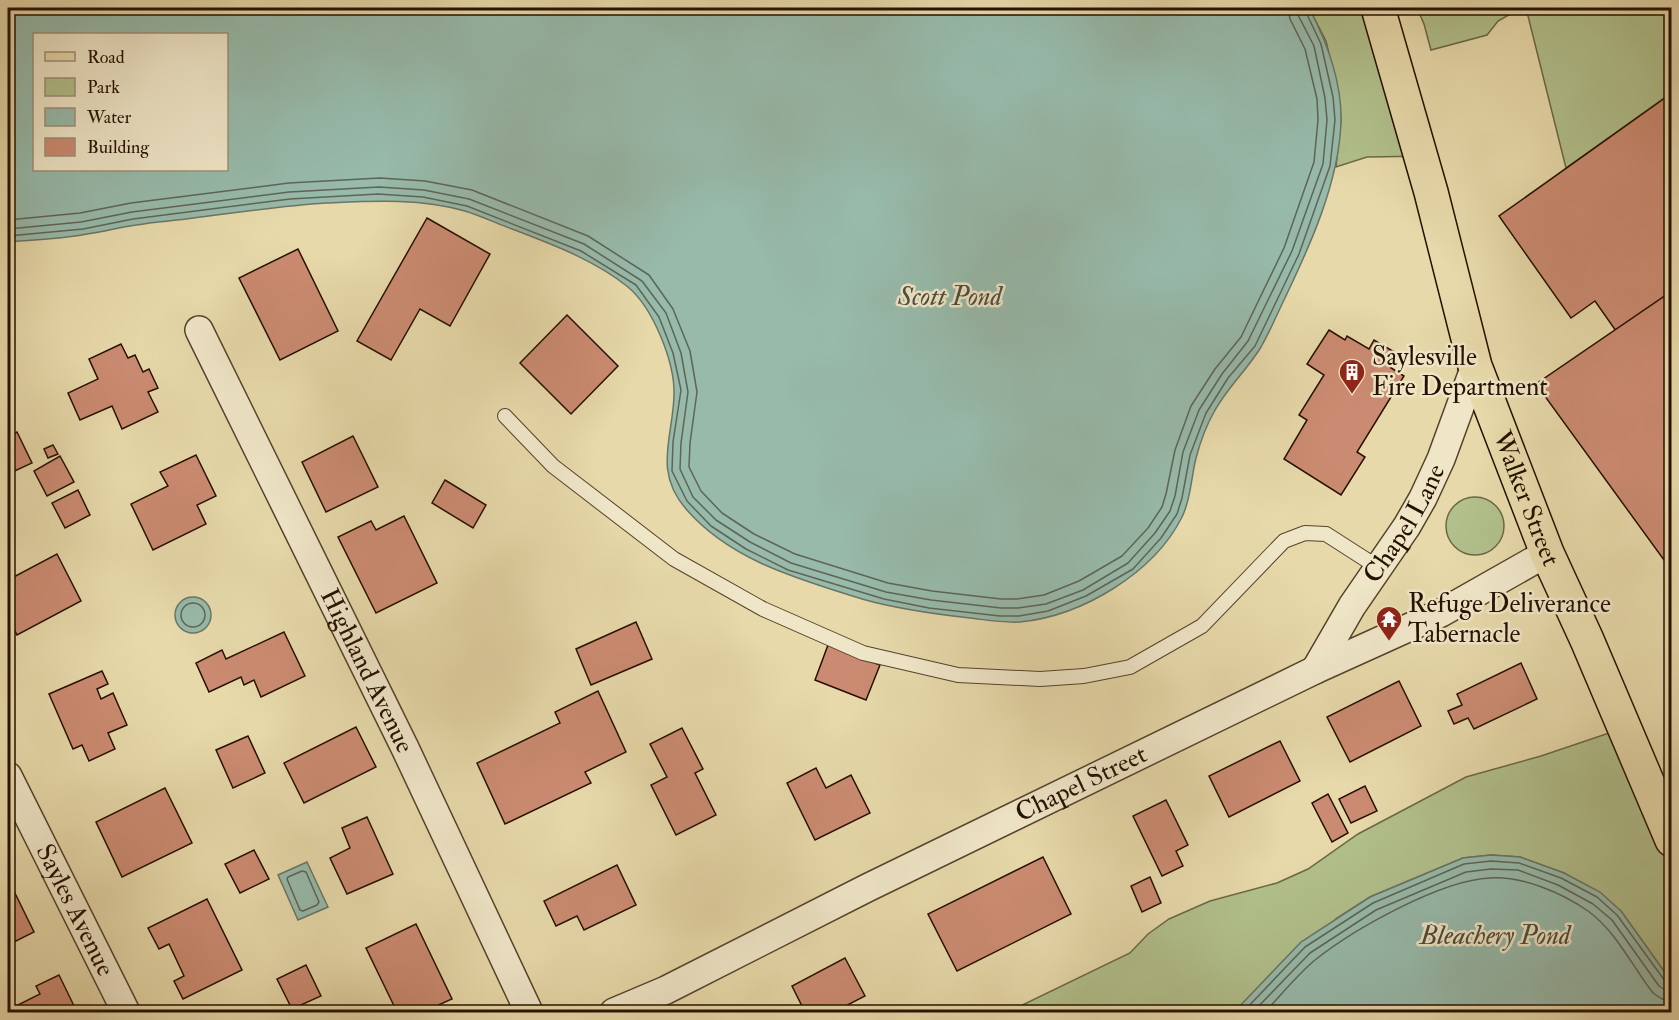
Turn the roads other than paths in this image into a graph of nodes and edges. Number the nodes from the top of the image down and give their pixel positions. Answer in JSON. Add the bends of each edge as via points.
{"nodes":[{"id":1,"x":1378,"y":8,"type":"edge"},
{"id":2,"x":199,"y":330,"type":"dead end"},
{"id":3,"x":1475,"y":366,"type":"junction"},
{"id":4,"x":505,"y":416,"type":"dead end"},
{"id":5,"x":1547,"y":554,"type":"junction"},
{"id":6,"x":1379,"y":568,"type":"junction"},
{"id":7,"x":1315,"y":670,"type":"junction"},
{"id":8,"x":8,"y":776,"type":"edge"},
{"id":9,"x":1671,"y":840,"type":"edge"},
{"id":10,"x":126,"y":1012,"type":"edge"},
{"id":11,"x":529,"y":1012,"type":"edge"},
{"id":12,"x":614,"y":1012,"type":"edge"}],
"edges":[{"from":1,"to":3,"type":"main road","name":"Walker Street","via":[[1431,192]]},
{"from":2,"to":11,"type":"street","name":"Highland Avenue","via":[[405,748]]},
{"from":3,"to":5,"type":"main road","name":"Walker Street"},
{"from":3,"to":6,"type":"street","name":"Chapel Lane","via":[[1423,498]]},
{"from":4,"to":6,"type":"lane","via":[[553,466],[674,559],[763,609],[863,652],[958,675],[1040,680],[1130,667],[1203,626],[1284,541],[1305,533],[1326,534]]},
{"from":5,"to":7,"type":"street","name":"Chapel Street","via":[[1441,613]]},
{"from":5,"to":9,"type":"main road","name":"Walker Street"},
{"from":6,"to":7,"type":"street","name":"Chapel Lane"},
{"from":7,"to":12,"type":"street","name":"Chapel Street","via":[[666,990]]},
{"from":8,"to":10,"type":"street","name":"Sayles Avenue"}]}
